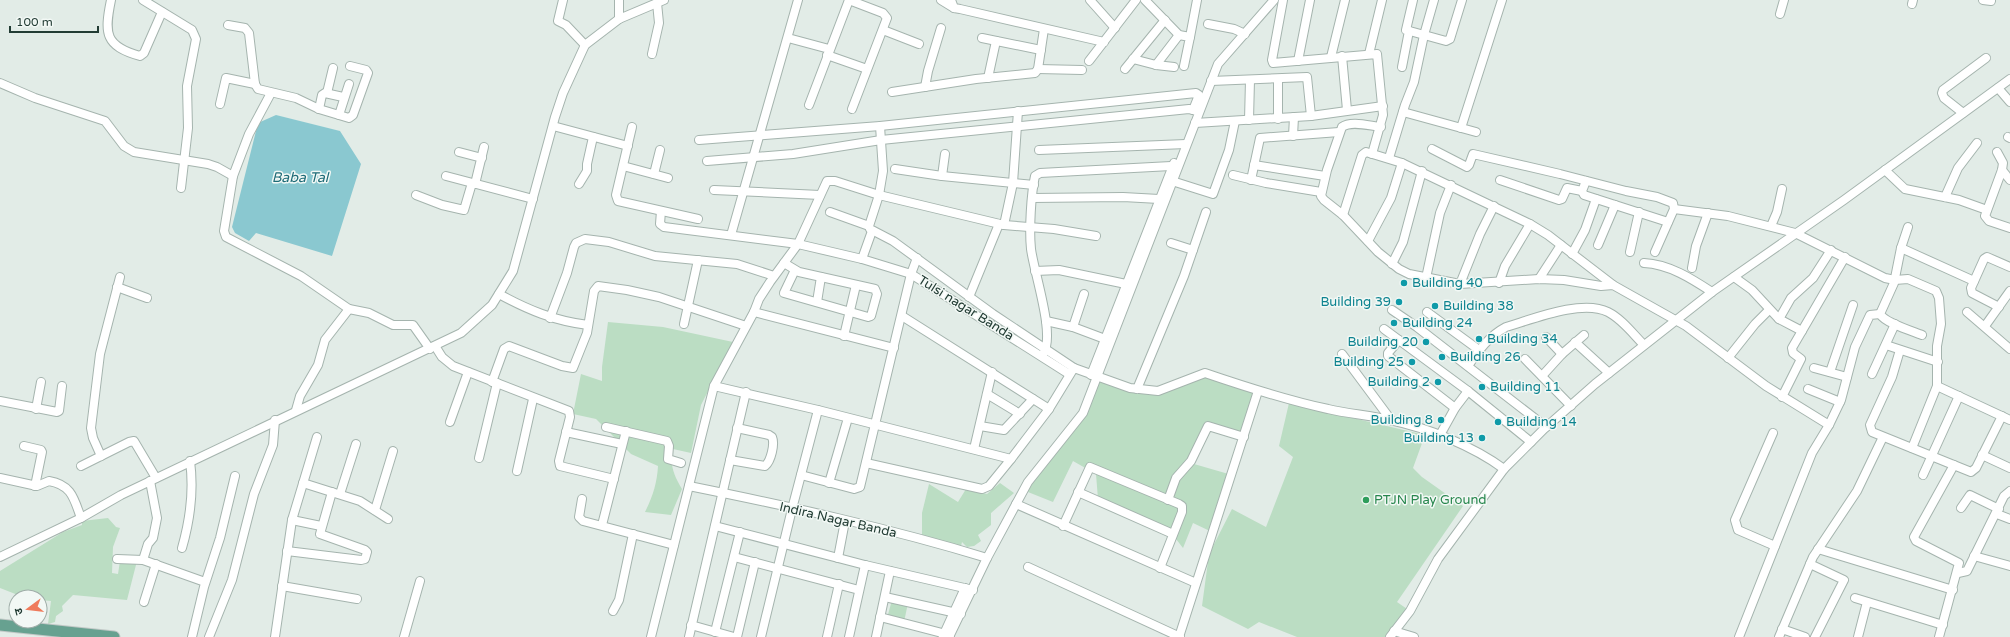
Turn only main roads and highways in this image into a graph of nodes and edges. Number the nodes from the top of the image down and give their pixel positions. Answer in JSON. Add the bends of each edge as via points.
{"nodes":[{"id":1,"x":2,"y":628,"type":"edge"},
{"id":2,"x":76,"y":635,"type":"edge"},
{"id":3,"x":48,"y":637,"type":"edge"},
{"id":4,"x":114,"y":637,"type":"edge"}],
"edges":[{"from":1,"to":2,"type":"main road"},
{"from":1,"to":3,"type":"main road"},
{"from":2,"to":4,"type":"main road"}]}
